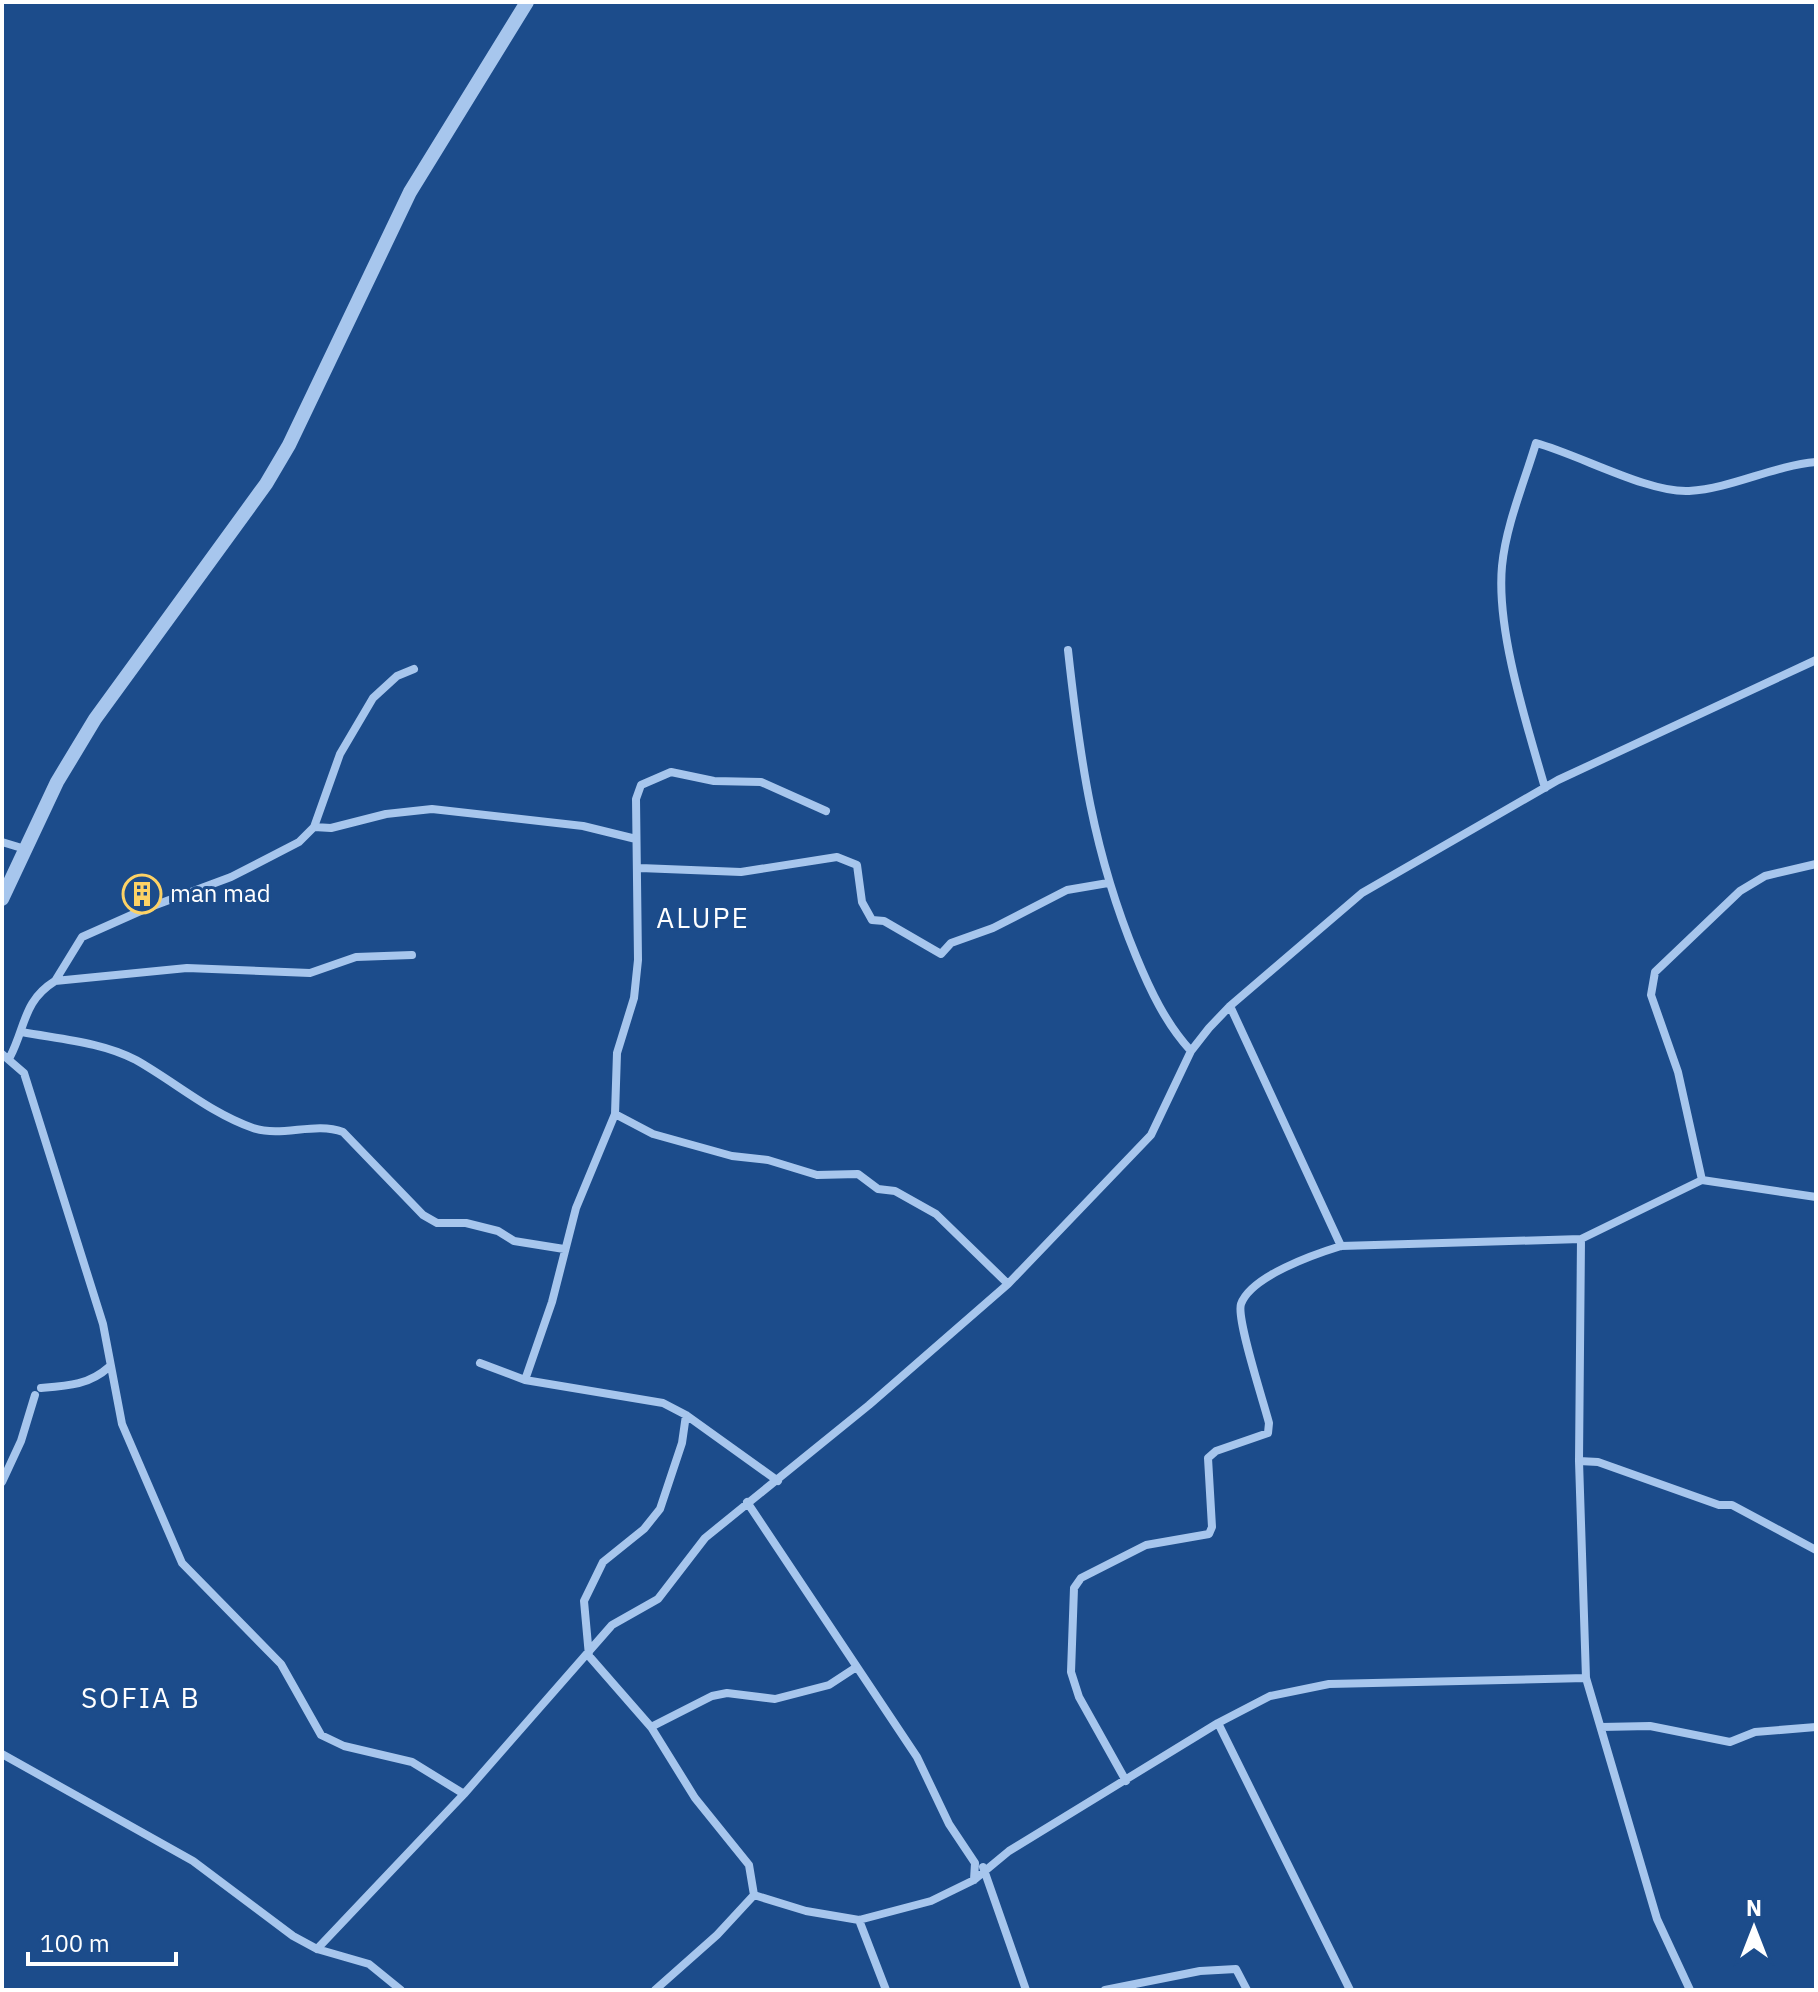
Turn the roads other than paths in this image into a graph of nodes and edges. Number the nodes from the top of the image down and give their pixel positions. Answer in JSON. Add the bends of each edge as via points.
{"nodes":[{"id":1,"x":527,"y":2,"type":"edge"},
{"id":2,"x":1816,"y":462,"type":"edge"},
{"id":3,"x":1068,"y":650,"type":"dead end"},
{"id":4,"x":1816,"y":660,"type":"edge"},
{"id":5,"x":414,"y":669,"type":"dead end"},
{"id":6,"x":1545,"y":788,"type":"junction"},
{"id":7,"x":826,"y":811,"type":"dead end"},
{"id":8,"x":314,"y":827,"type":"junction"},
{"id":9,"x":636,"y":839,"type":"junction"},
{"id":10,"x":2,"y":842,"type":"edge"},
{"id":11,"x":25,"y":849,"type":"junction"},
{"id":12,"x":1816,"y":864,"type":"edge"},
{"id":13,"x":640,"y":868,"type":"junction"},
{"id":14,"x":1108,"y":883,"type":"junction"},
{"id":15,"x":2,"y":899,"type":"edge"},
{"id":16,"x":412,"y":955,"type":"dead end"},
{"id":17,"x":55,"y":981,"type":"junction"},
{"id":18,"x":1230,"y":1006,"type":"junction"},
{"id":19,"x":22,"y":1032,"type":"junction"},
{"id":20,"x":1191,"y":1051,"type":"junction"},
{"id":21,"x":6,"y":1056,"type":"edge"},
{"id":22,"x":615,"y":1114,"type":"junction"},
{"id":23,"x":1702,"y":1180,"type":"junction"},
{"id":24,"x":1816,"y":1197,"type":"edge"},
{"id":25,"x":1581,"y":1239,"type":"junction"},
{"id":26,"x":1341,"y":1246,"type":"junction"},
{"id":27,"x":564,"y":1249,"type":"junction"},
{"id":28,"x":1008,"y":1284,"type":"junction"},
{"id":29,"x":480,"y":1363,"type":"dead end"},
{"id":30,"x":109,"y":1367,"type":"junction"},
{"id":31,"x":96,"y":1379,"type":"junction"},
{"id":32,"x":525,"y":1380,"type":"junction"},
{"id":33,"x":113,"y":1388,"type":"junction"},
{"id":34,"x":686,"y":1415,"type":"junction"},
{"id":35,"x":1579,"y":1461,"type":"junction"},
{"id":36,"x":778,"y":1481,"type":"junction"},
{"id":37,"x":2,"y":1482,"type":"edge"},
{"id":38,"x":747,"y":1502,"type":"junction"},
{"id":39,"x":1816,"y":1550,"type":"edge"},
{"id":40,"x":589,"y":1656,"type":"junction"},
{"id":41,"x":855,"y":1668,"type":"junction"},
{"id":42,"x":1586,"y":1678,"type":"junction"},
{"id":43,"x":1218,"y":1723,"type":"junction"},
{"id":44,"x":651,"y":1727,"type":"junction"},
{"id":45,"x":1601,"y":1727,"type":"junction"},
{"id":46,"x":1816,"y":1727,"type":"edge"},
{"id":47,"x":2,"y":1754,"type":"edge"},
{"id":48,"x":1126,"y":1781,"type":"junction"},
{"id":49,"x":464,"y":1794,"type":"junction"},
{"id":50,"x":975,"y":1863,"type":"junction"},
{"id":51,"x":986,"y":1869,"type":"junction"},
{"id":52,"x":974,"y":1880,"type":"junction"},
{"id":53,"x":754,"y":1895,"type":"junction"},
{"id":54,"x":859,"y":1920,"type":"junction"},
{"id":55,"x":317,"y":1949,"type":"junction"},
{"id":56,"x":401,"y":1990,"type":"edge"},
{"id":57,"x":655,"y":1990,"type":"edge"},
{"id":58,"x":886,"y":1990,"type":"edge"},
{"id":59,"x":1026,"y":1990,"type":"edge"},
{"id":60,"x":1105,"y":1990,"type":"edge"},
{"id":61,"x":1247,"y":1990,"type":"edge"},
{"id":62,"x":1350,"y":1990,"type":"edge"},
{"id":63,"x":1690,"y":1990,"type":"edge"}],
"edges":[{"from":1,"to":11,"type":"street","via":[[410,192],[282,458],[95,719]]},
{"from":2,"to":6,"type":"street","via":[[1687,491],[1645,483],[1536,443],[1507,540],[1502,598]]},
{"from":3,"to":14,"type":"street","via":[[1090,819]]},
{"from":4,"to":6,"type":"street"},
{"from":5,"to":8,"type":"street","via":[[397,676],[373,698],[340,754]]},
{"from":6,"to":18,"type":"street","via":[[1362,893]]},
{"from":7,"to":9,"type":"street","via":[[761,782],[714,781],[671,772],[641,785]]},
{"from":8,"to":9,"type":"street","via":[[432,809],[583,826]]},
{"from":8,"to":17,"type":"street","via":[[273,858],[82,937]]},
{"from":9,"to":13,"type":"street"},
{"from":10,"to":11,"type":"street"},
{"from":11,"to":15,"type":"street"},
{"from":12,"to":23,"type":"street","via":[[1765,876],[1740,891],[1655,972],[1651,995],[1678,1072]]},
{"from":13,"to":14,"type":"street","via":[[741,872],[791,862],[851,860],[857,865],[862,902],[872,920],[884,921],[941,954],[951,943],[1067,890]]},
{"from":13,"to":22,"type":"street","via":[[638,960],[634,998],[617,1053]]},
{"from":14,"to":20,"type":"street","via":[[1141,969],[1174,1033]]},
{"from":16,"to":17,"type":"street","via":[[356,957],[310,973],[187,968]]},
{"from":17,"to":19,"type":"street","via":[[37,992]]},
{"from":18,"to":20,"type":"street"},
{"from":18,"to":26,"type":"street"},
{"from":19,"to":21,"type":"street"},
{"from":19,"to":27,"type":"street","via":[[86,1043],[133,1059],[223,1115],[254,1128],[277,1133],[330,1127],[343,1132],[437,1223],[466,1223],[514,1241]]},
{"from":20,"to":28,"type":"street","via":[[1151,1135]]},
{"from":21,"to":30,"type":"street","via":[[24,1073],[51,1148],[103,1324]]},
{"from":22,"to":27,"type":"street"},
{"from":22,"to":28,"type":"street","via":[[653,1134],[732,1156],[817,1175],[858,1174],[878,1189],[895,1191],[936,1214]]},
{"from":23,"to":24,"type":"street"},
{"from":23,"to":25,"type":"street"},
{"from":25,"to":26,"type":"street"},
{"from":25,"to":35,"type":"street"},
{"from":26,"to":48,"type":"street","via":[[1278,1272],[1241,1304],[1268,1433],[1208,1458],[1209,1534],[1146,1545],[1081,1578],[1074,1588],[1071,1672],[1079,1697]]},
{"from":27,"to":32,"type":"street"},
{"from":28,"to":36,"type":"street"},
{"from":29,"to":32,"type":"street"},
{"from":30,"to":31,"type":"street"},
{"from":30,"to":33,"type":"street"},
{"from":31,"to":33,"type":"street"},
{"from":31,"to":37,"type":"street","via":[[38,1392]]},
{"from":32,"to":34,"type":"street","via":[[648,1399]]},
{"from":33,"to":49,"type":"street","via":[[122,1424],[182,1563],[281,1664],[321,1735],[344,1746],[412,1762]]},
{"from":34,"to":36,"type":"street"},
{"from":34,"to":40,"type":"street","via":[[660,1509],[603,1562],[584,1601]]},
{"from":35,"to":39,"type":"street","via":[[1598,1462],[1732,1505]]},
{"from":35,"to":42,"type":"street"},
{"from":36,"to":38,"type":"street"},
{"from":38,"to":40,"type":"street","via":[[705,1538],[658,1599],[612,1625]]},
{"from":38,"to":41,"type":"street"},
{"from":40,"to":44,"type":"street"},
{"from":40,"to":49,"type":"street"},
{"from":41,"to":44,"type":"street","via":[[829,1685],[775,1699],[712,1696]]},
{"from":41,"to":50,"type":"street","via":[[917,1757],[949,1824]]},
{"from":42,"to":43,"type":"street","via":[[1329,1684],[1270,1696]]},
{"from":42,"to":45,"type":"street"},
{"from":43,"to":48,"type":"street"},
{"from":43,"to":62,"type":"street"},
{"from":44,"to":53,"type":"street","via":[[695,1798],[749,1865]]},
{"from":45,"to":46,"type":"street","via":[[1650,1726],[1730,1742],[1755,1732]]},
{"from":45,"to":63,"type":"street","via":[[1657,1919]]},
{"from":47,"to":55,"type":"street","via":[[193,1861]]},
{"from":48,"to":51,"type":"street"},
{"from":49,"to":55,"type":"street"},
{"from":50,"to":51,"type":"street"},
{"from":50,"to":52,"type":"street"},
{"from":51,"to":52,"type":"street"},
{"from":51,"to":59,"type":"street"},
{"from":52,"to":54,"type":"street","via":[[931,1901]]},
{"from":53,"to":54,"type":"street"},
{"from":53,"to":57,"type":"street"},
{"from":54,"to":58,"type":"street"},
{"from":55,"to":56,"type":"street","via":[[369,1964]]},
{"from":60,"to":61,"type":"street","via":[[1236,1969]]}]}
